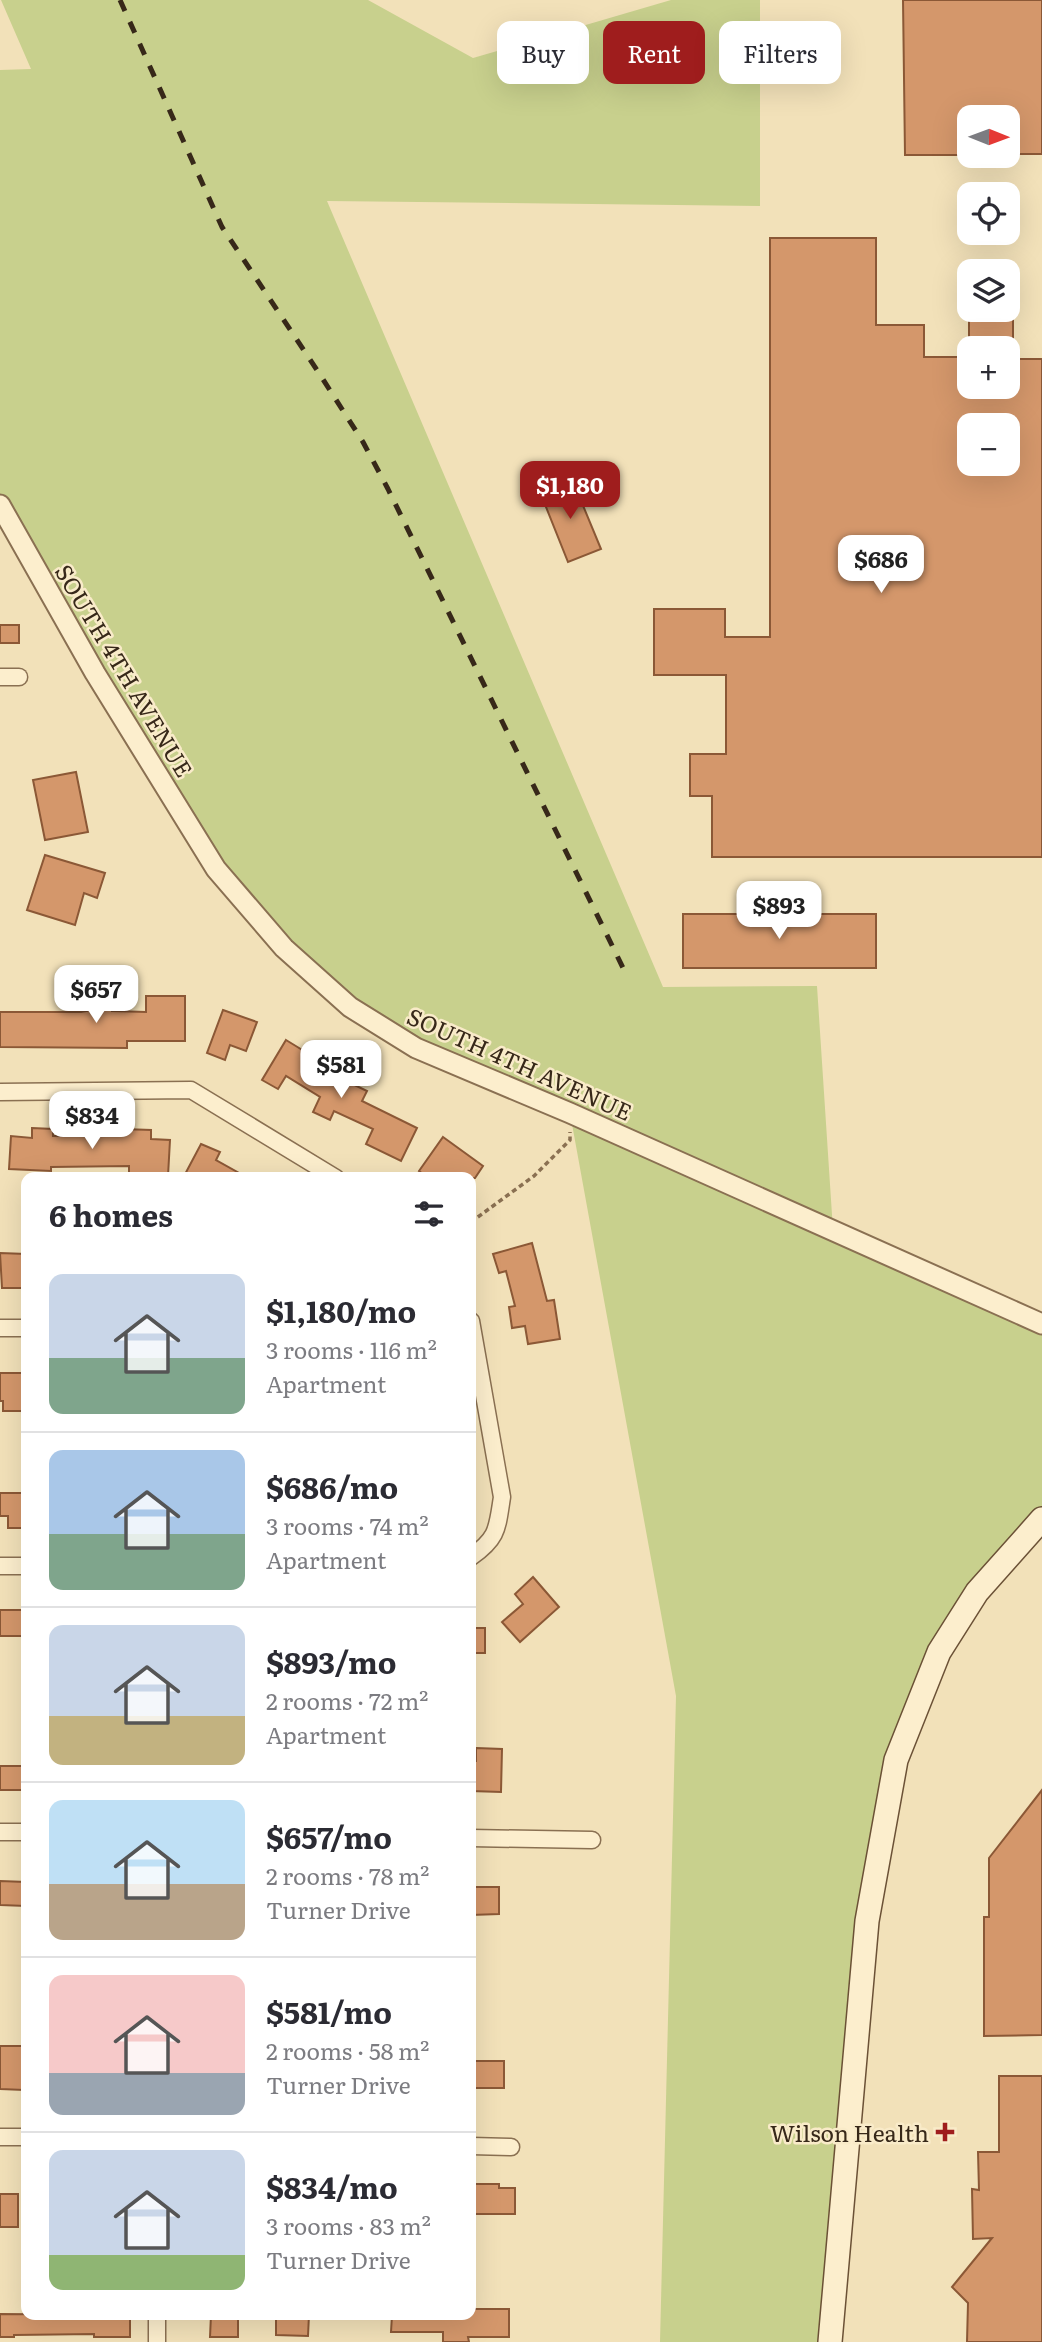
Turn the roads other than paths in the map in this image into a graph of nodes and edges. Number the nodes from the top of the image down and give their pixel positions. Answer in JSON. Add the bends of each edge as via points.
{"nodes":[{"id":1,"x":0,"y":505,"type":"edge"},
{"id":2,"x":0,"y":677,"type":"edge"},
{"id":3,"x":19,"y":677,"type":"dead end"},
{"id":4,"x":0,"y":1092,"type":"edge"},
{"id":5,"x":326,"y":1172,"type":"edge"},
{"id":6,"x":1042,"y":1324,"type":"edge"},
{"id":7,"x":0,"y":1328,"type":"edge"},
{"id":8,"x":21,"y":1328,"type":"edge"},
{"id":9,"x":476,"y":1349,"type":"edge"},
{"id":10,"x":1042,"y":1519,"type":"edge"},
{"id":11,"x":476,"y":1553,"type":"edge"},
{"id":12,"x":0,"y":1566,"type":"edge"},
{"id":13,"x":21,"y":1566,"type":"edge"},
{"id":14,"x":0,"y":1832,"type":"edge"},
{"id":15,"x":21,"y":1832,"type":"edge"},
{"id":16,"x":476,"y":1838,"type":"edge"},
{"id":17,"x":592,"y":1840,"type":"dead end"},
{"id":18,"x":0,"y":2137,"type":"edge"},
{"id":19,"x":21,"y":2137,"type":"edge"},
{"id":20,"x":476,"y":2146,"type":"edge"},
{"id":21,"x":511,"y":2147,"type":"dead end"},
{"id":22,"x":157,"y":2320,"type":"edge"},
{"id":23,"x":157,"y":2342,"type":"edge"},
{"id":24,"x":830,"y":2342,"type":"edge"}],
"edges":[{"from":1,"to":6,"type":"street","name":"SOUTH 4TH AVENUE","via":[[95,673],[216,869],[284,948],[351,1007],[416,1048],[570,1112]]},
{"from":2,"to":3,"type":"street"},
{"from":4,"to":5,"type":"street","via":[[191,1090]]},
{"from":7,"to":8,"type":"street"},
{"from":9,"to":11,"type":"street","via":[[502,1497],[489,1544]]},
{"from":10,"to":24,"type":"main road","via":[[977,1592],[939,1652],[896,1760],[867,1921]]},
{"from":12,"to":13,"type":"street"},
{"from":14,"to":15,"type":"street"},
{"from":16,"to":17,"type":"street"},
{"from":18,"to":19,"type":"street"},
{"from":20,"to":21,"type":"street"},
{"from":22,"to":23,"type":"street"}]}
